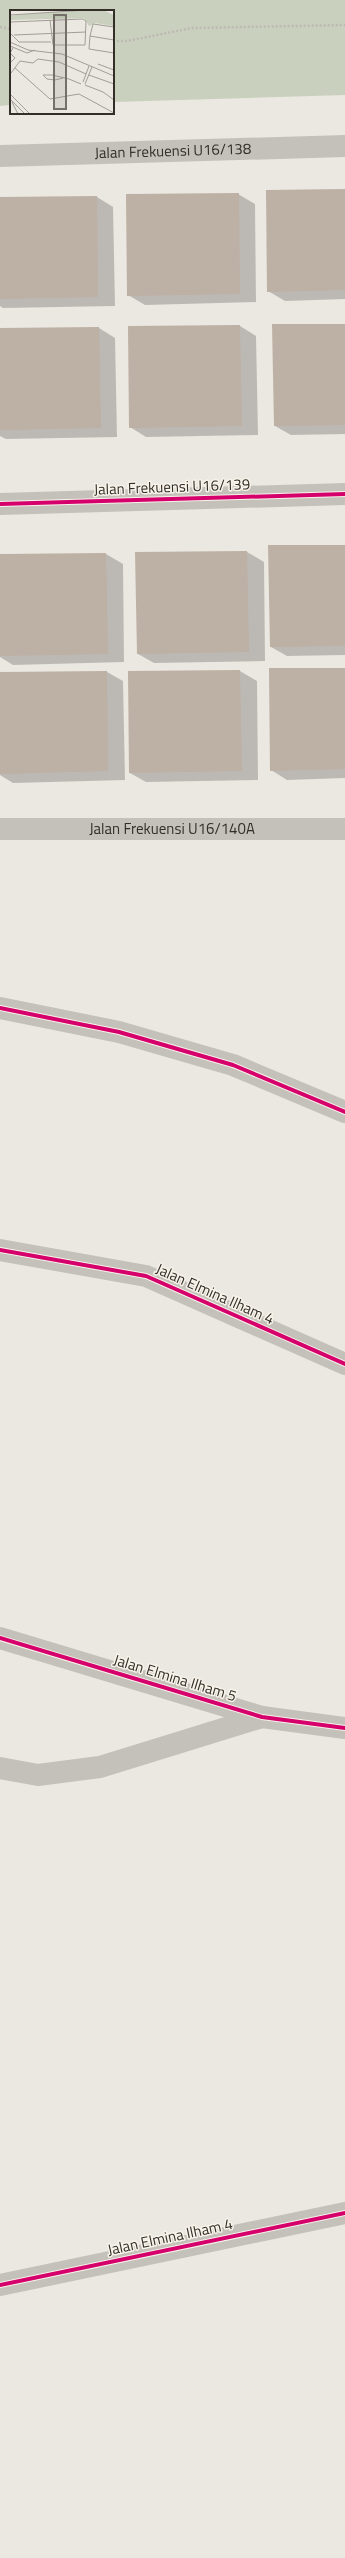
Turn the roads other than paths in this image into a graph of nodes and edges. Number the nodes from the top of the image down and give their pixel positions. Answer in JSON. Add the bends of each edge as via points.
{"nodes":[{"id":1,"x":345,"y":146,"type":"edge"},
{"id":2,"x":0,"y":156,"type":"edge"},
{"id":3,"x":345,"y":494,"type":"edge"},
{"id":4,"x":0,"y":504,"type":"edge"},
{"id":5,"x":0,"y":829,"type":"edge"},
{"id":6,"x":345,"y":829,"type":"edge"},
{"id":7,"x":0,"y":1008,"type":"edge"},
{"id":8,"x":345,"y":1112,"type":"edge"},
{"id":9,"x":0,"y":1250,"type":"edge"},
{"id":10,"x":345,"y":1364,"type":"edge"},
{"id":11,"x":0,"y":1638,"type":"edge"},
{"id":12,"x":262,"y":1717,"type":"junction"},
{"id":13,"x":345,"y":1728,"type":"edge"},
{"id":14,"x":0,"y":1768,"type":"edge"},
{"id":15,"x":345,"y":2213,"type":"edge"},
{"id":16,"x":0,"y":2285,"type":"edge"}],
"edges":[{"from":1,"to":2,"type":"street","name":"Jalan Frekuensi U16/138"},
{"from":3,"to":4,"type":"street","name":"Jalan Frekuensi U16/139"},
{"from":5,"to":6,"type":"street","name":"Jalan Frekuensi U16/140A"},
{"from":7,"to":8,"type":"street","via":[[119,1032],[233,1065]]},
{"from":9,"to":10,"type":"street","name":"Jalan Elmina Ilham 4","via":[[146,1276]]},
{"from":11,"to":12,"type":"street","name":"Jalan Elmina Ilham 5"},
{"from":12,"to":13,"type":"street","name":"Jalan Elmina Ilham 5"},
{"from":12,"to":14,"type":"street","name":"Jalan Elmina Ilham 5","via":[[100,1767],[38,1775]]},
{"from":15,"to":16,"type":"street","name":"Jalan Elmina Ilham 4"}]}
